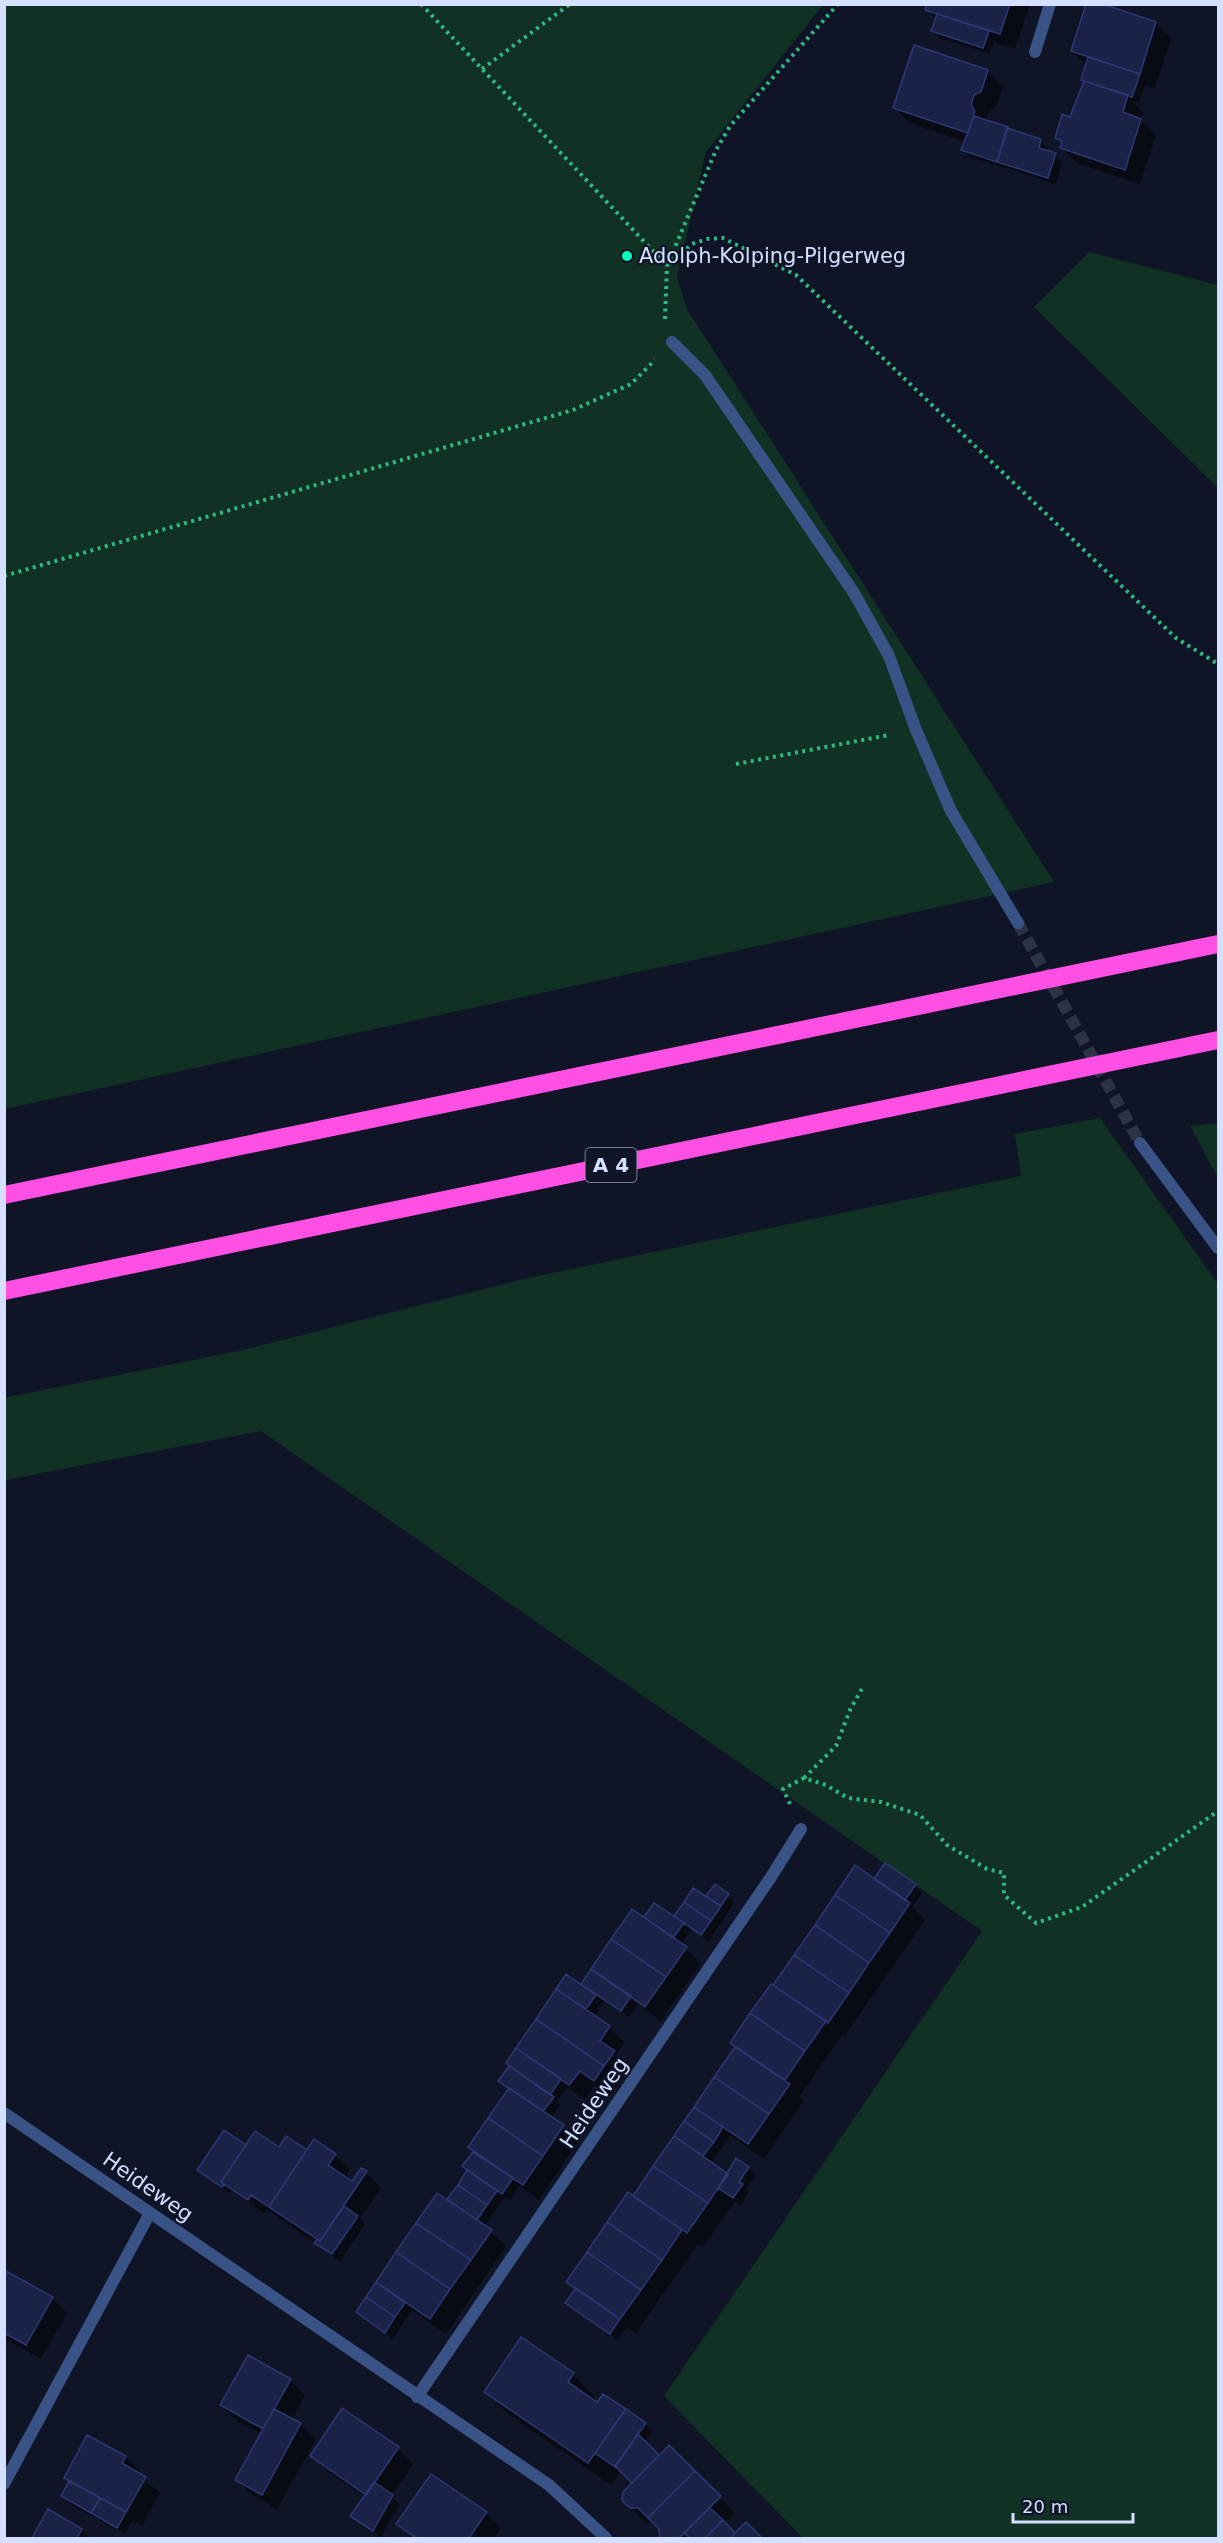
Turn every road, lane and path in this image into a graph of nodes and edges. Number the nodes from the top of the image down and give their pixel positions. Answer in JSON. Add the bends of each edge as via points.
{"nodes":[{"id":1,"x":421,"y":4,"type":"edge"},
{"id":2,"x":570,"y":4,"type":"edge"},
{"id":3,"x":838,"y":4,"type":"edge"},
{"id":4,"x":1050,"y":4,"type":"edge"},
{"id":5,"x":1035,"y":52,"type":"dead end"},
{"id":6,"x":482,"y":69,"type":"junction"},
{"id":7,"x":667,"y":266,"type":"junction"},
{"id":8,"x":672,"y":342,"type":"junction"},
{"id":9,"x":4,"y":576,"type":"edge"},
{"id":10,"x":1218,"y":664,"type":"edge"},
{"id":11,"x":916,"y":730,"type":"junction"},
{"id":12,"x":736,"y":764,"type":"dead end"},
{"id":13,"x":1018,"y":922,"type":"tunnel mouth"},
{"id":14,"x":1218,"y":945,"type":"edge"},
{"id":15,"x":1218,"y":1040,"type":"edge"},
{"id":16,"x":1140,"y":1143,"type":"tunnel mouth"},
{"id":17,"x":4,"y":1195,"type":"edge"},
{"id":18,"x":1218,"y":1248,"type":"edge"},
{"id":19,"x":4,"y":1291,"type":"edge"},
{"id":20,"x":864,"y":1685,"type":"dead end"},
{"id":21,"x":804,"y":1778,"type":"junction"},
{"id":22,"x":1218,"y":1811,"type":"edge"},
{"id":23,"x":801,"y":1829,"type":"joint"},
{"id":24,"x":4,"y":2113,"type":"edge"},
{"id":25,"x":150,"y":2212,"type":"junction"},
{"id":26,"x":417,"y":2397,"type":"junction"},
{"id":27,"x":4,"y":2484,"type":"edge"},
{"id":28,"x":606,"y":2538,"type":"edge"}],
"edges":[{"from":1,"to":6,"type":"path"},
{"from":2,"to":6,"type":"path"},
{"from":3,"to":7,"type":"path","via":[[730,126]]},
{"from":4,"to":5,"type":"street"},
{"from":6,"to":7,"type":"path"},
{"from":7,"to":8,"type":"path","via":[[664,313]]},
{"from":7,"to":10,"type":"path","via":[[692,244],[707,238],[723,238],[796,275],[1176,638]]},
{"from":8,"to":9,"type":"path","via":[[631,384],[573,410]]},
{"from":8,"to":11,"type":"street","via":[[705,375],[854,593],[889,656]]},
{"from":11,"to":12,"type":"path"},
{"from":11,"to":13,"type":"street","via":[[951,811]]},
{"from":14,"to":17,"type":"highway"},
{"from":15,"to":19,"type":"highway","number":"A 4"},
{"from":16,"to":18,"type":"street"},
{"from":20,"to":21,"type":"path","via":[[836,1746]]},
{"from":21,"to":22,"type":"path","via":[[848,1798],[881,1802],[920,1815],[947,1845],[987,1869],[1004,1873],[1004,1895],[1036,1923],[1082,1907]]},
{"from":21,"to":23,"type":"path","via":[[783,1789]]},
{"from":23,"to":26,"type":"street","name":"Heideweg"},
{"from":24,"to":25,"type":"street","name":"Heideweg"},
{"from":25,"to":26,"type":"street","name":"Heideweg"},
{"from":25,"to":27,"type":"street"},
{"from":26,"to":28,"type":"street","name":"Heideweg","via":[[549,2485]]}]}
